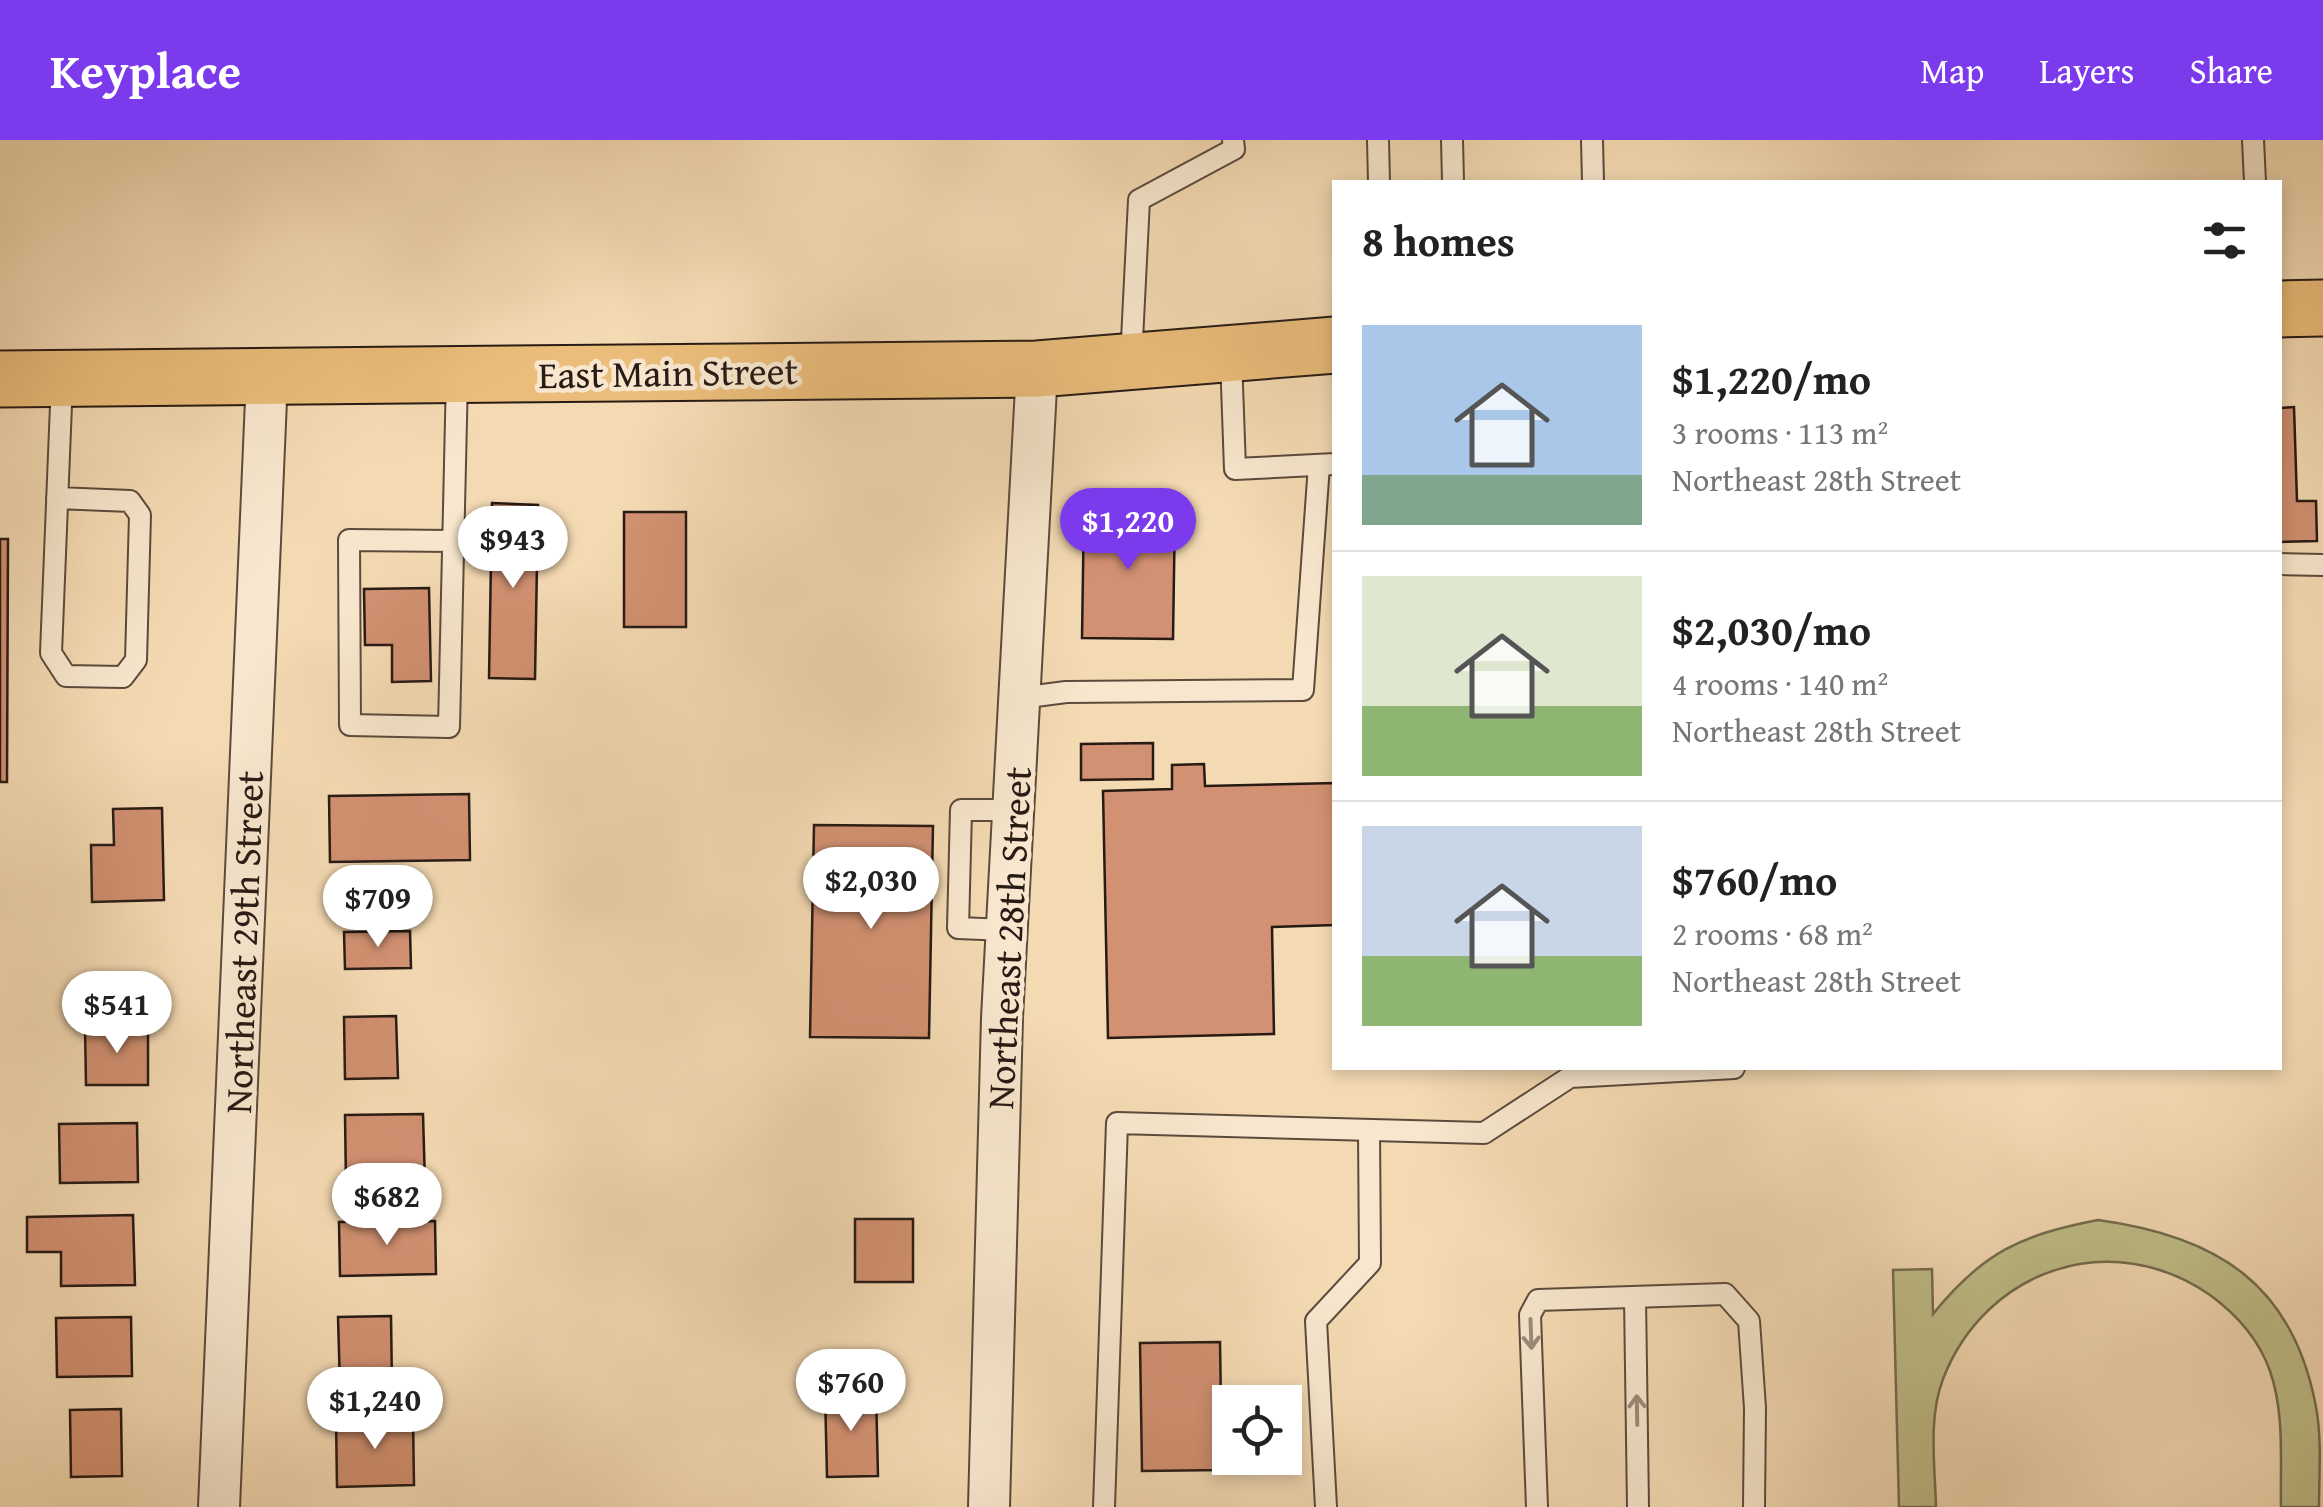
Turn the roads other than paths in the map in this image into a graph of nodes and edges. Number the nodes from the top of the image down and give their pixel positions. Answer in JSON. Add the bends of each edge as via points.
{"nodes":[{"id":1,"x":1234,"y":140,"type":"edge"},
{"id":2,"x":1378,"y":140,"type":"edge"},
{"id":3,"x":1452,"y":140,"type":"edge"},
{"id":4,"x":1592,"y":140,"type":"edge"},
{"id":5,"x":2253,"y":140,"type":"edge"},
{"id":6,"x":1379,"y":180,"type":"edge"},
{"id":7,"x":1453,"y":180,"type":"edge"},
{"id":8,"x":1592,"y":180,"type":"edge"},
{"id":9,"x":2255,"y":180,"type":"edge"},
{"id":10,"x":2323,"y":308,"type":"edge"},
{"id":11,"x":2282,"y":309,"type":"edge"},
{"id":12,"x":1332,"y":345,"type":"edge"},
{"id":13,"x":1231,"y":354,"type":"junction"},
{"id":14,"x":1130,"y":362,"type":"junction"},
{"id":15,"x":1038,"y":369,"type":"junction"},
{"id":16,"x":458,"y":374,"type":"junction"},
{"id":17,"x":267,"y":376,"type":"junction"},
{"id":18,"x":0,"y":378,"type":"edge"},
{"id":19,"x":62,"y":378,"type":"junction"},
{"id":20,"x":1327,"y":464,"type":"edge"},
{"id":21,"x":58,"y":498,"type":"junction"},
{"id":22,"x":453,"y":541,"type":"junction"},
{"id":23,"x":2282,"y":564,"type":"edge"},
{"id":24,"x":2323,"y":564,"type":"edge"},
{"id":25,"x":1020,"y":698,"type":"junction"},
{"id":26,"x":1686,"y":1070,"type":"edge"},
{"id":27,"x":1369,"y":1130,"type":"junction"},
{"id":28,"x":1635,"y":1297,"type":"junction"},
{"id":29,"x":219,"y":1507,"type":"edge"},
{"id":30,"x":989,"y":1507,"type":"edge"},
{"id":31,"x":1104,"y":1507,"type":"edge"},
{"id":32,"x":1326,"y":1507,"type":"edge"},
{"id":33,"x":1537,"y":1507,"type":"edge"},
{"id":34,"x":1638,"y":1507,"type":"edge"},
{"id":35,"x":1754,"y":1507,"type":"edge"}],
"edges":[{"from":1,"to":14,"type":"lane","via":[[1234,150],[1139,200]]},
{"from":2,"to":6,"type":"lane"},
{"from":3,"to":7,"type":"lane"},
{"from":4,"to":8,"type":"lane"},
{"from":5,"to":9,"type":"lane"},
{"from":10,"to":11,"type":"main road"},
{"from":12,"to":13,"type":"main road","name":"East Main Street"},
{"from":13,"to":14,"type":"main road","name":"East Main Street"},
{"from":13,"to":20,"type":"lane","via":[[1234,469]]},
{"from":14,"to":15,"type":"main road","name":"East Main Street"},
{"from":15,"to":16,"type":"main road","name":"East Main Street"},
{"from":15,"to":25,"type":"street","name":"Northeast 28th Street"},
{"from":16,"to":17,"type":"main road","name":"East Main Street"},
{"from":16,"to":22,"type":"lane"},
{"from":17,"to":19,"type":"main road","name":"East Main Street"},
{"from":17,"to":29,"type":"street","name":"Northeast 29th Street"},
{"from":18,"to":19,"type":"main road","name":"East Main Street"},
{"from":19,"to":21,"type":"lane"},
{"from":20,"to":25,"type":"lane","via":[[1303,690]]},
{"from":21,"to":21,"type":"lane","via":[[51,653],[66,676],[123,677],[136,660],[140,514],[130,501]]},
{"from":22,"to":22,"type":"lane","via":[[449,727],[350,725],[349,540]]},
{"from":23,"to":24,"type":"lane"},
{"from":25,"to":30,"type":"street","name":"Northeast 28th Street"},
{"from":26,"to":27,"type":"lane","via":[[1570,1077],[1484,1133]]},
{"from":27,"to":31,"type":"lane","via":[[1117,1123]]},
{"from":27,"to":32,"type":"lane","via":[[1370,1263],[1316,1321]]},
{"from":28,"to":33,"type":"lane","one_way":true,"via":[[1538,1300],[1530,1315]]},
{"from":34,"to":28,"type":"lane","one_way":true},
{"from":28,"to":35,"type":"lane","via":[[1725,1294],[1749,1321]]}]}
